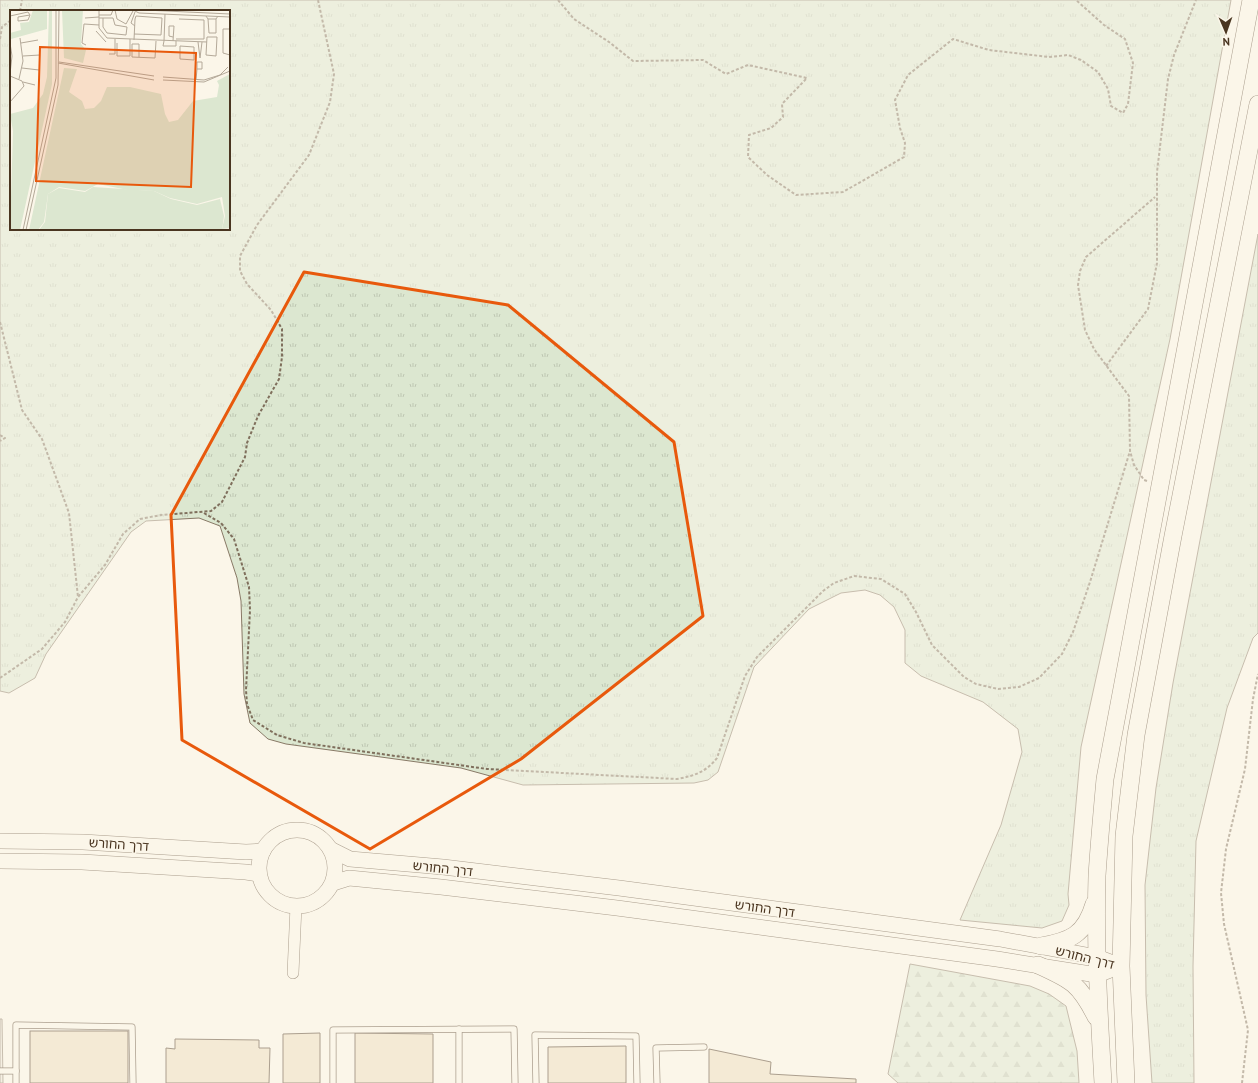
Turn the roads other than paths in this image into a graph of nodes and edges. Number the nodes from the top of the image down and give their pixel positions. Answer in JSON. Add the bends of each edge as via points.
{"nodes":[{"id":1,"x":1251,"y":0,"type":"edge"},
{"id":2,"x":1258,"y":104,"type":"edge"},
{"id":3,"x":0,"y":841,"type":"edge"},
{"id":4,"x":332,"y":850,"type":"junction"},
{"id":5,"x":262,"y":851,"type":"junction"},
{"id":6,"x":0,"y":861,"type":"edge"},
{"id":7,"x":259,"y":874,"type":"junction"},
{"id":8,"x":333,"y":882,"type":"junction"},
{"id":9,"x":1097,"y":892,"type":"junction"},
{"id":10,"x":296,"y":906,"type":"junction"},
{"id":11,"x":1041,"y":946,"type":"junction"},
{"id":12,"x":1097,"y":957,"type":"junction"},
{"id":13,"x":1038,"y":965,"type":"junction"},
{"id":14,"x":1121,"y":966,"type":"junction"},
{"id":15,"x":294,"y":973,"type":"dead end"},
{"id":16,"x":1098,"y":975,"type":"junction"},
{"id":17,"x":1099,"y":1024,"type":"junction"},
{"id":18,"x":459,"y":1029,"type":"junction"},
{"id":19,"x":704,"y":1047,"type":"dead end"},
{"id":20,"x":0,"y":1071,"type":"edge"},
{"id":21,"x":16,"y":1071,"type":"junction"},
{"id":22,"x":16,"y":1083,"type":"edge"},
{"id":23,"x":133,"y":1083,"type":"edge"},
{"id":24,"x":333,"y":1083,"type":"edge"},
{"id":25,"x":459,"y":1083,"type":"edge"},
{"id":26,"x":515,"y":1083,"type":"edge"},
{"id":27,"x":536,"y":1083,"type":"edge"},
{"id":28,"x":637,"y":1083,"type":"edge"},
{"id":29,"x":657,"y":1083,"type":"edge"},
{"id":30,"x":1103,"y":1083,"type":"edge"},
{"id":31,"x":1126,"y":1083,"type":"edge"}],
"edges":[{"from":1,"to":9,"type":"main road","via":[[1105,779]]},
{"from":2,"to":14,"type":"main road","via":[[1136,735],[1124,836]]},
{"from":3,"to":5,"type":"street","name":"דרך החורש","via":[[83,842]]},
{"from":4,"to":5,"type":"street","via":[[315,834],[291,830],[279,834]]},
{"from":4,"to":8,"type":"street","via":[[336,872]]},
{"from":4,"to":11,"type":"street","name":"דרך החורש","via":[[350,859],[611,887]]},
{"from":5,"to":7,"type":"street"},
{"from":6,"to":7,"type":"street","name":"דרך החורש","via":[[82,862]]},
{"from":7,"to":10,"type":"street","via":[[264,887],[272,897],[283,904]]},
{"from":8,"to":10,"type":"street","via":[[327,893],[318,900]]},
{"from":8,"to":13,"type":"street","name":"דרך החורש","via":[[349,878],[530,897]]},
{"from":9,"to":11,"type":"main road","via":[[1086,924],[1076,934],[1063,942]]},
{"from":9,"to":12,"type":"main road"},
{"from":10,"to":15,"type":"street"},
{"from":11,"to":12,"type":"street","name":"דרך החורש"},
{"from":12,"to":14,"type":"street","name":"דרך החורש"},
{"from":12,"to":16,"type":"main road"},
{"from":13,"to":16,"type":"street","name":"דרך החורש"},
{"from":13,"to":17,"type":"main road","via":[[1073,982],[1086,996]]},
{"from":14,"to":16,"type":"street","name":"דרך החורש"},
{"from":14,"to":31,"type":"main road"},
{"from":16,"to":17,"type":"main road"},
{"from":17,"to":30,"type":"main road"},
{"from":18,"to":24,"type":"lane","via":[[333,1030]]},
{"from":18,"to":25,"type":"lane"},
{"from":18,"to":26,"type":"lane","via":[[514,1029]]},
{"from":19,"to":29,"type":"lane","via":[[656,1048]]},
{"from":20,"to":21,"type":"lane"},
{"from":21,"to":22,"type":"lane"},
{"from":21,"to":23,"type":"lane","via":[[16,1025],[132,1027]]},
{"from":27,"to":28,"type":"lane","via":[[535,1035],[636,1036]]}]}
